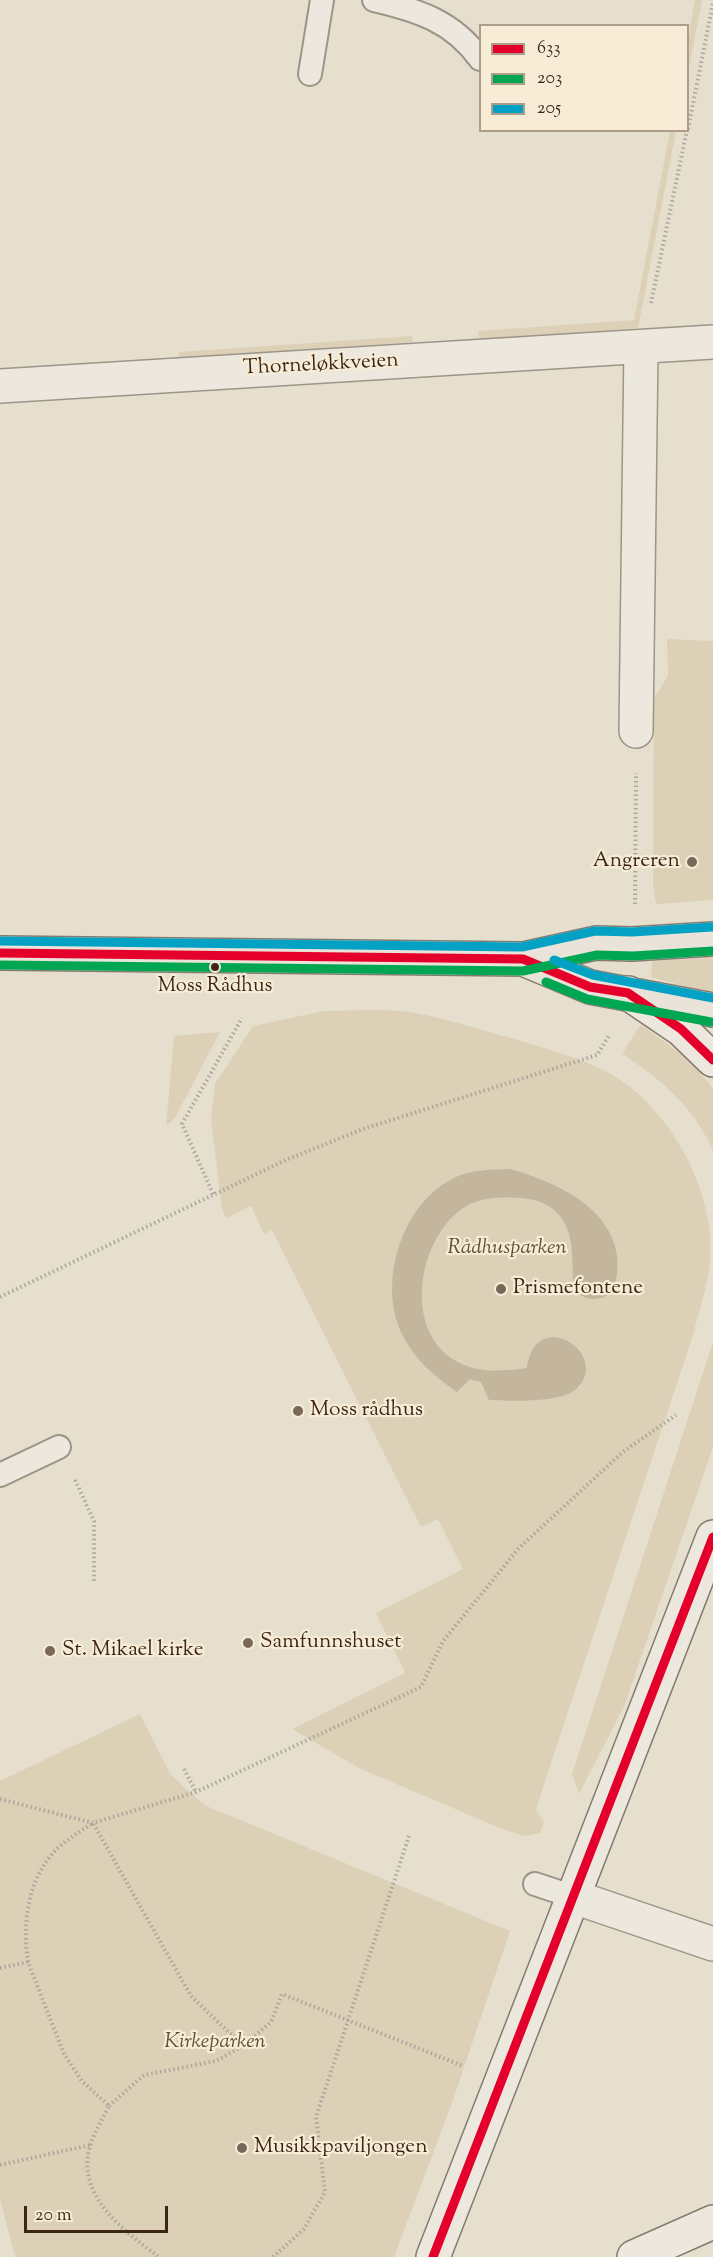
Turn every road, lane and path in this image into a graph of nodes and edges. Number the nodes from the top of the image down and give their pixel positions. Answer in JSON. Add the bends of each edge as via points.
{"nodes":[{"id":1,"x":322,"y":0,"type":"edge"},
{"id":2,"x":374,"y":0,"type":"edge"},
{"id":3,"x":713,"y":3,"type":"edge"},
{"id":4,"x":479,"y":57,"type":"edge"},
{"id":5,"x":310,"y":74,"type":"dead end"},
{"id":6,"x":689,"y":120,"type":"edge"},
{"id":7,"x":687,"y":132,"type":"edge"},
{"id":8,"x":713,"y":342,"type":"edge"},
{"id":9,"x":641,"y":347,"type":"junction"},
{"id":10,"x":0,"y":386,"type":"edge"},
{"id":11,"x":636,"y":731,"type":"joint"},
{"id":12,"x":635,"y":908,"type":"dead end"},
{"id":13,"x":713,"y":939,"type":"edge"},
{"id":14,"x":0,"y":953,"type":"edge"},
{"id":15,"x":523,"y":960,"type":"junction"},
{"id":16,"x":628,"y":993,"type":"junction"},
{"id":17,"x":713,"y":1010,"type":"edge"},
{"id":18,"x":242,"y":1018,"type":"dead end"},
{"id":19,"x":597,"y":1054,"type":"dead end"},
{"id":20,"x":713,"y":1060,"type":"edge"},
{"id":21,"x":213,"y":1194,"type":"junction"},
{"id":22,"x":0,"y":1297,"type":"edge"},
{"id":23,"x":676,"y":1415,"type":"dead end"},
{"id":24,"x":59,"y":1447,"type":"joint"},
{"id":25,"x":0,"y":1475,"type":"edge"},
{"id":26,"x":713,"y":1537,"type":"edge"},
{"id":27,"x":94,"y":1582,"type":"dead end"},
{"id":28,"x":184,"y":1769,"type":"dead end"},
{"id":29,"x":196,"y":1792,"type":"junction"},
{"id":30,"x":0,"y":1799,"type":"edge"},
{"id":31,"x":93,"y":1823,"type":"junction"},
{"id":32,"x":409,"y":1836,"type":"dead end"},
{"id":33,"x":535,"y":1884,"type":"dead end"},
{"id":34,"x":574,"y":1897,"type":"junction"},
{"id":35,"x":713,"y":1944,"type":"edge"},
{"id":36,"x":27,"y":1962,"type":"junction"},
{"id":37,"x":0,"y":1968,"type":"edge"},
{"id":38,"x":347,"y":2018,"type":"junction"},
{"id":39,"x":243,"y":2046,"type":"junction"},
{"id":40,"x":451,"y":2061,"type":"dead end"},
{"id":41,"x":110,"y":2106,"type":"junction"},
{"id":42,"x":90,"y":2145,"type":"junction"},
{"id":43,"x":0,"y":2165,"type":"edge"},
{"id":44,"x":713,"y":2222,"type":"edge"},
{"id":45,"x":159,"y":2257,"type":"edge"},
{"id":46,"x":273,"y":2257,"type":"edge"},
{"id":47,"x":434,"y":2257,"type":"edge"},
{"id":48,"x":634,"y":2257,"type":"edge"}],
"edges":[{"from":1,"to":5,"type":"lane"},
{"from":2,"to":4,"type":"lane","via":[[418,10],[443,22]]},
{"from":3,"to":6,"type":"path"},
{"from":7,"to":9,"type":"path"},
{"from":8,"to":9,"type":"street","name":"Thorneløkkveien"},
{"from":9,"to":10,"type":"street","name":"Thorneløkkveien"},
{"from":9,"to":11,"type":"street"},
{"from":11,"to":12,"type":"path"},
{"from":13,"to":15,"type":"highway","via":[[596,943]]},
{"from":14,"to":15,"type":"highway"},
{"from":15,"to":16,"type":"highway","via":[[590,987]]},
{"from":16,"to":17,"type":"highway"},
{"from":16,"to":20,"type":"street","via":[[681,1029]]},
{"from":18,"to":21,"type":"path","via":[[182,1124]]},
{"from":19,"to":21,"type":"path","via":[[363,1129]]},
{"from":21,"to":22,"type":"path"},
{"from":23,"to":29,"type":"path","via":[[623,1452],[519,1548],[443,1641],[421,1687]]},
{"from":24,"to":25,"type":"lane"},
{"from":24,"to":27,"type":"path","via":[[94,1521]]},
{"from":26,"to":34,"type":"street"},
{"from":28,"to":29,"type":"path"},
{"from":29,"to":31,"type":"path"},
{"from":30,"to":31,"type":"path"},
{"from":31,"to":36,"type":"path","via":[[61,1845],[42,1868],[27,1907]]},
{"from":31,"to":39,"type":"path","via":[[192,1996]]},
{"from":32,"to":38,"type":"path"},
{"from":33,"to":34,"type":"lane"},
{"from":34,"to":35,"type":"street"},
{"from":34,"to":47,"type":"street"},
{"from":36,"to":37,"type":"path"},
{"from":36,"to":41,"type":"path","via":[[64,2054],[81,2081]]},
{"from":38,"to":39,"type":"path","via":[[282,1994],[271,2022]]},
{"from":38,"to":40,"type":"path"},
{"from":38,"to":46,"type":"path","via":[[316,2117],[325,2192],[304,2229]]},
{"from":39,"to":41,"type":"path","via":[[216,2061],[144,2075]]},
{"from":41,"to":42,"type":"path"},
{"from":42,"to":43,"type":"path"},
{"from":42,"to":45,"type":"path","via":[[88,2180],[110,2218]]},
{"from":44,"to":48,"type":"street"}]}
